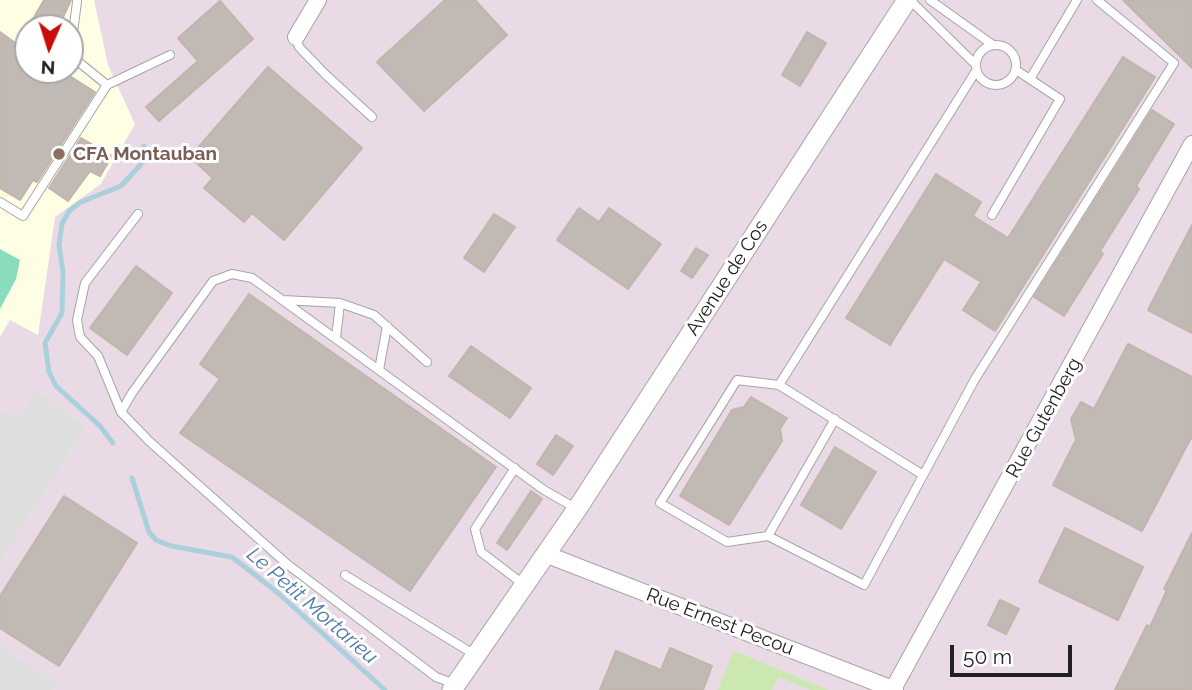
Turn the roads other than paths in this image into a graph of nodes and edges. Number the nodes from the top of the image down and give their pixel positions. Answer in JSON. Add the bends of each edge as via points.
{"nodes":[{"id":1,"x":318,"y":0,"type":"edge"},
{"id":2,"x":909,"y":0,"type":"edge"},
{"id":3,"x":930,"y":0,"type":"edge"},
{"id":4,"x":1077,"y":0,"type":"edge"},
{"id":5,"x":1097,"y":0,"type":"edge"},
{"id":6,"x":77,"y":2,"type":"dead end"},
{"id":7,"x":296,"y":37,"type":"joint"},
{"id":8,"x":993,"y":45,"type":"junction"},
{"id":9,"x":170,"y":55,"type":"dead end"},
{"id":10,"x":976,"y":68,"type":"junction"},
{"id":11,"x":1016,"y":70,"type":"junction"},
{"id":12,"x":1030,"y":79,"type":"junction"},
{"id":13,"x":107,"y":85,"type":"junction"},
{"id":14,"x":372,"y":117,"type":"dead end"},
{"id":15,"x":1192,"y":144,"type":"edge"},
{"id":16,"x":0,"y":202,"type":"edge"},
{"id":17,"x":138,"y":214,"type":"dead end"},
{"id":18,"x":992,"y":215,"type":"dead end"},
{"id":19,"x":283,"y":300,"type":"junction"},
{"id":20,"x":340,"y":303,"type":"junction"},
{"id":21,"x":387,"y":326,"type":"junction"},
{"id":22,"x":336,"y":338,"type":"junction"},
{"id":23,"x":427,"y":362,"type":"dead end"},
{"id":24,"x":379,"y":370,"type":"junction"},
{"id":25,"x":779,"y":385,"type":"junction"},
{"id":26,"x":121,"y":412,"type":"junction"},
{"id":27,"x":835,"y":419,"type":"junction"},
{"id":28,"x":515,"y":468,"type":"junction"},
{"id":29,"x":923,"y":475,"type":"junction"},
{"id":30,"x":577,"y":509,"type":"junction"},
{"id":31,"x":768,"y":536,"type":"junction"},
{"id":32,"x":545,"y":554,"type":"junction"},
{"id":33,"x":345,"y":575,"type":"dead end"},
{"id":34,"x":523,"y":584,"type":"junction"},
{"id":35,"x":475,"y":655,"type":"junction"},
{"id":36,"x":454,"y":687,"type":"edge"},
{"id":37,"x":893,"y":690,"type":"edge"}],
"edges":[{"from":1,"to":7,"type":"street"},
{"from":2,"to":10,"type":"lane"},
{"from":2,"to":30,"type":"street","name":"Avenue de Cos"},
{"from":3,"to":8,"type":"lane"},
{"from":4,"to":12,"type":"lane"},
{"from":5,"to":29,"type":"lane","via":[[1174,63],[975,379]]},
{"from":6,"to":13,"type":"lane","via":[[70,55]]},
{"from":7,"to":14,"type":"lane","via":[[299,47]]},
{"from":8,"to":10,"type":"lane","via":[[981,52]]},
{"from":8,"to":11,"type":"lane","via":[[1011,51]]},
{"from":9,"to":13,"type":"lane"},
{"from":10,"to":11,"type":"lane","via":[[984,82],[997,86],[1009,81]]},
{"from":10,"to":25,"type":"lane"},
{"from":11,"to":12,"type":"lane"},
{"from":12,"to":18,"type":"lane","via":[[1060,99]]},
{"from":13,"to":16,"type":"lane","via":[[23,216]]},
{"from":15,"to":37,"type":"street","name":"Rue Gutenberg"},
{"from":17,"to":26,"type":"lane","via":[[85,283],[77,320],[80,337],[98,356]]},
{"from":19,"to":20,"type":"lane"},
{"from":19,"to":22,"type":"lane"},
{"from":19,"to":26,"type":"lane","via":[[252,278],[232,274],[213,281]]},
{"from":20,"to":21,"type":"lane","via":[[374,315]]},
{"from":20,"to":22,"type":"lane"},
{"from":21,"to":23,"type":"lane"},
{"from":21,"to":24,"type":"lane"},
{"from":22,"to":24,"type":"lane"},
{"from":24,"to":28,"type":"lane"},
{"from":25,"to":27,"type":"lane"},
{"from":25,"to":31,"type":"lane","via":[[737,380],[660,503],[727,542]]},
{"from":26,"to":36,"type":"lane","via":[[287,564]]},
{"from":27,"to":29,"type":"lane"},
{"from":27,"to":31,"type":"lane"},
{"from":28,"to":30,"type":"lane"},
{"from":28,"to":34,"type":"lane","via":[[475,529],[481,552]]},
{"from":29,"to":31,"type":"lane","via":[[864,585]]},
{"from":30,"to":32,"type":"street","name":"Avenue de Cos"},
{"from":32,"to":34,"type":"street","name":"Avenue de Cos"},
{"from":32,"to":37,"type":"street","name":"Rue Ernest Pecou"},
{"from":33,"to":35,"type":"lane"},
{"from":34,"to":35,"type":"street","name":"Avenue de Cos"},
{"from":35,"to":36,"type":"street","name":"Avenue de Cos"}]}
